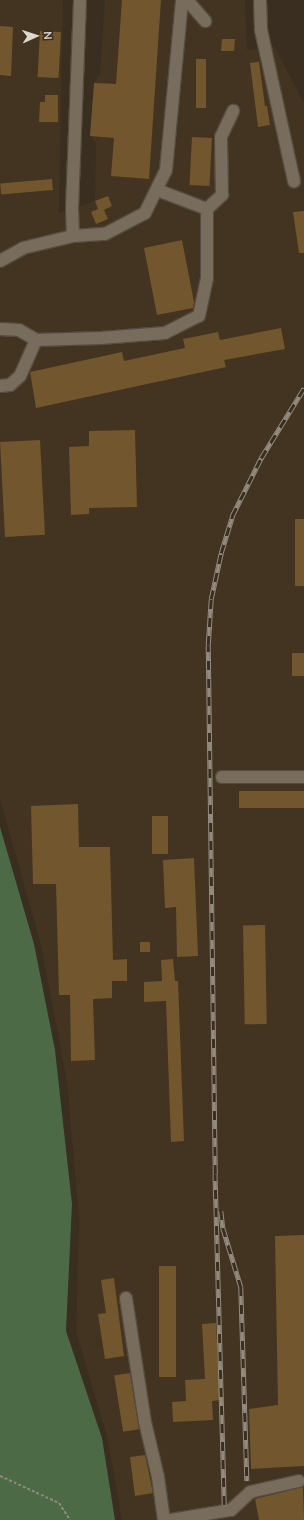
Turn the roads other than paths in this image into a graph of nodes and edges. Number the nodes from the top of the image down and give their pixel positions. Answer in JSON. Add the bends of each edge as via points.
{"nodes":[{"id":1,"x":80,"y":0,"type":"edge"},
{"id":2,"x":182,"y":0,"type":"edge"},
{"id":3,"x":187,"y":0,"type":"edge"},
{"id":4,"x":260,"y":0,"type":"edge"},
{"id":5,"x":205,"y":20,"type":"dead end"},
{"id":6,"x":233,"y":111,"type":"dead end"},
{"id":7,"x":294,"y":181,"type":"dead end"},
{"id":8,"x":157,"y":190,"type":"junction"},
{"id":9,"x":207,"y":209,"type":"junction"},
{"id":10,"x":73,"y":236,"type":"junction"},
{"id":11,"x":0,"y":261,"type":"edge"},
{"id":12,"x":0,"y":329,"type":"edge"},
{"id":13,"x":36,"y":340,"type":"junction"},
{"id":14,"x":0,"y":386,"type":"edge"},
{"id":15,"x":222,"y":777,"type":"dead end"},
{"id":16,"x":304,"y":777,"type":"edge"},
{"id":17,"x":126,"y":1298,"type":"dead end"},
{"id":18,"x":299,"y":1480,"type":"dead end"},
{"id":19,"x":164,"y":1520,"type":"edge"},
{"id":20,"x":171,"y":1520,"type":"edge"}],
"edges":[{"from":1,"to":10,"type":"street"},
{"from":2,"to":8,"type":"street","via":[[166,170]]},
{"from":3,"to":5,"type":"street"},
{"from":4,"to":7,"type":"street","via":[[263,42]]},
{"from":6,"to":9,"type":"street","via":[[221,137],[222,195]]},
{"from":8,"to":9,"type":"street"},
{"from":8,"to":10,"type":"street","via":[[145,212],[105,234]]},
{"from":9,"to":13,"type":"street","via":[[207,278],[199,316],[165,333]]},
{"from":10,"to":11,"type":"street","via":[[23,248]]},
{"from":12,"to":13,"type":"street","via":[[19,330]]},
{"from":13,"to":14,"type":"street","via":[[20,376],[10,385]]},
{"from":15,"to":16,"type":"street"},
{"from":17,"to":19,"type":"street","via":[[145,1422],[158,1477]]},
{"from":18,"to":20,"type":"street","via":[[250,1492],[231,1510]]}]}
